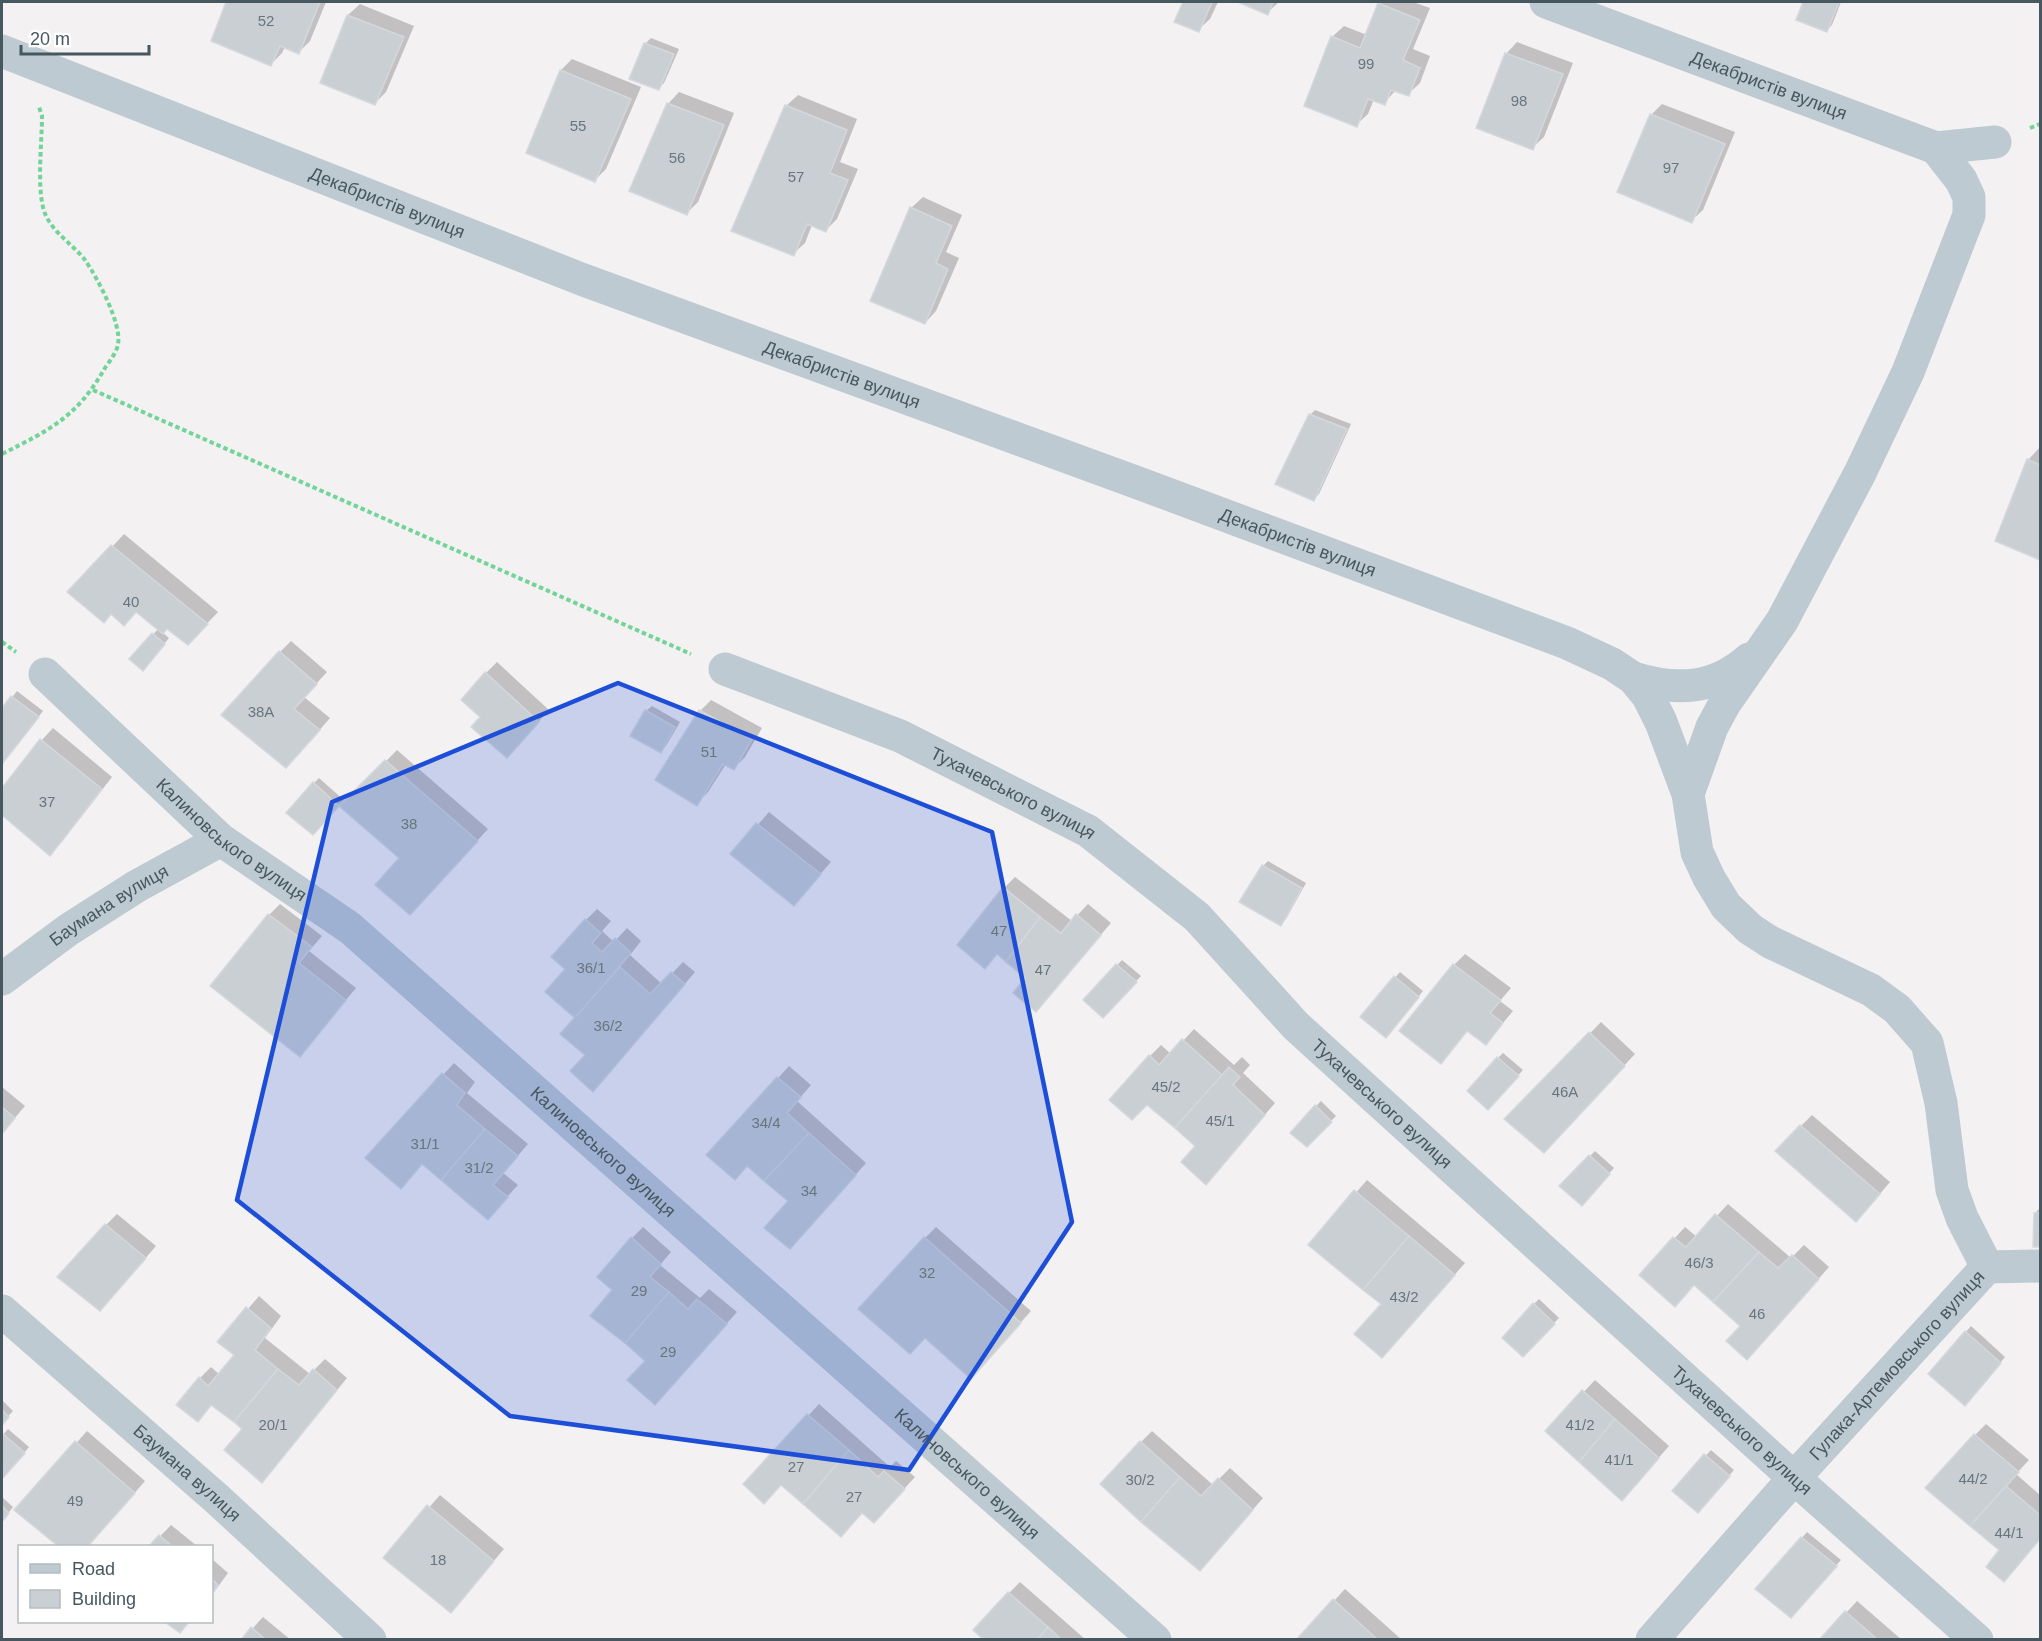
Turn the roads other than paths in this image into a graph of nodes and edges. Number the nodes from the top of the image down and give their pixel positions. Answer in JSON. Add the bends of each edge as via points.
{"nodes":[{"id":1,"x":1546,"y":2,"type":"edge"},
{"id":2,"x":2,"y":51,"type":"edge"},
{"id":3,"x":1995,"y":142,"type":"dead end"},
{"id":4,"x":1936,"y":148,"type":"junction"},
{"id":5,"x":1768,"y":640,"type":"junction"},
{"id":6,"x":725,"y":669,"type":"road end"},
{"id":7,"x":45,"y":674,"type":"dead end"},
{"id":8,"x":1633,"y":678,"type":"junction"},
{"id":9,"x":1688,"y":794,"type":"junction"},
{"id":10,"x":221,"y":840,"type":"junction"},
{"id":11,"x":2,"y":979,"type":"edge"},
{"id":12,"x":2040,"y":1266,"type":"edge"},
{"id":13,"x":1988,"y":1267,"type":"junction"},
{"id":14,"x":2,"y":1311,"type":"edge"},
{"id":15,"x":1794,"y":1478,"type":"junction"},
{"id":16,"x":370,"y":1640,"type":"edge"},
{"id":17,"x":1155,"y":1640,"type":"edge"},
{"id":18,"x":1652,"y":1640,"type":"edge"},
{"id":19,"x":1977,"y":1640,"type":"edge"}],
"edges":[{"from":1,"to":4,"type":"street","name":"Декабристів вулиця"},
{"from":2,"to":8,"type":"street","name":"Декабристів вулиця","via":[[581,279],[1567,643]]},
{"from":3,"to":4,"type":"street","name":"Декабристів вулиця"},
{"from":4,"to":5,"type":"street","via":[[1970,197],[1968,215],[1908,372],[1804,581]]},
{"from":5,"to":8,"type":"street","via":[[1747,662],[1695,686],[1656,685]]},
{"from":5,"to":9,"type":"street","via":[[1712,727]]},
{"from":6,"to":15,"type":"street","name":"Тухачевського вулиця","via":[[900,736],[1088,831],[1197,917],[1296,1026]]},
{"from":7,"to":10,"type":"street","name":"Калиновського вулиця"},
{"from":8,"to":9,"type":"street","name":"Декабристів вулиця","via":[[1661,722]]},
{"from":9,"to":13,"type":"street","name":"Декабристів вулиця","via":[[1697,852],[1726,906],[1770,942],[1870,990],[1897,1010],[1927,1043],[1941,1103],[1952,1190]]},
{"from":10,"to":11,"type":"street","name":"Баумана вулиця","via":[[136,886]]},
{"from":10,"to":17,"type":"street","name":"Калиновського вулиця","via":[[350,928]]},
{"from":12,"to":13,"type":"street","name":"Гулака-Артемовського вулиця"},
{"from":13,"to":15,"type":"street","name":"Гулака-Артемовського вулиця"},
{"from":14,"to":16,"type":"street","name":"Баумана вулиця","via":[[216,1498]]},
{"from":15,"to":18,"type":"street","name":"Гулака-Артемовського вулиця"},
{"from":15,"to":19,"type":"street","name":"Тухачевського вулиця"}]}
